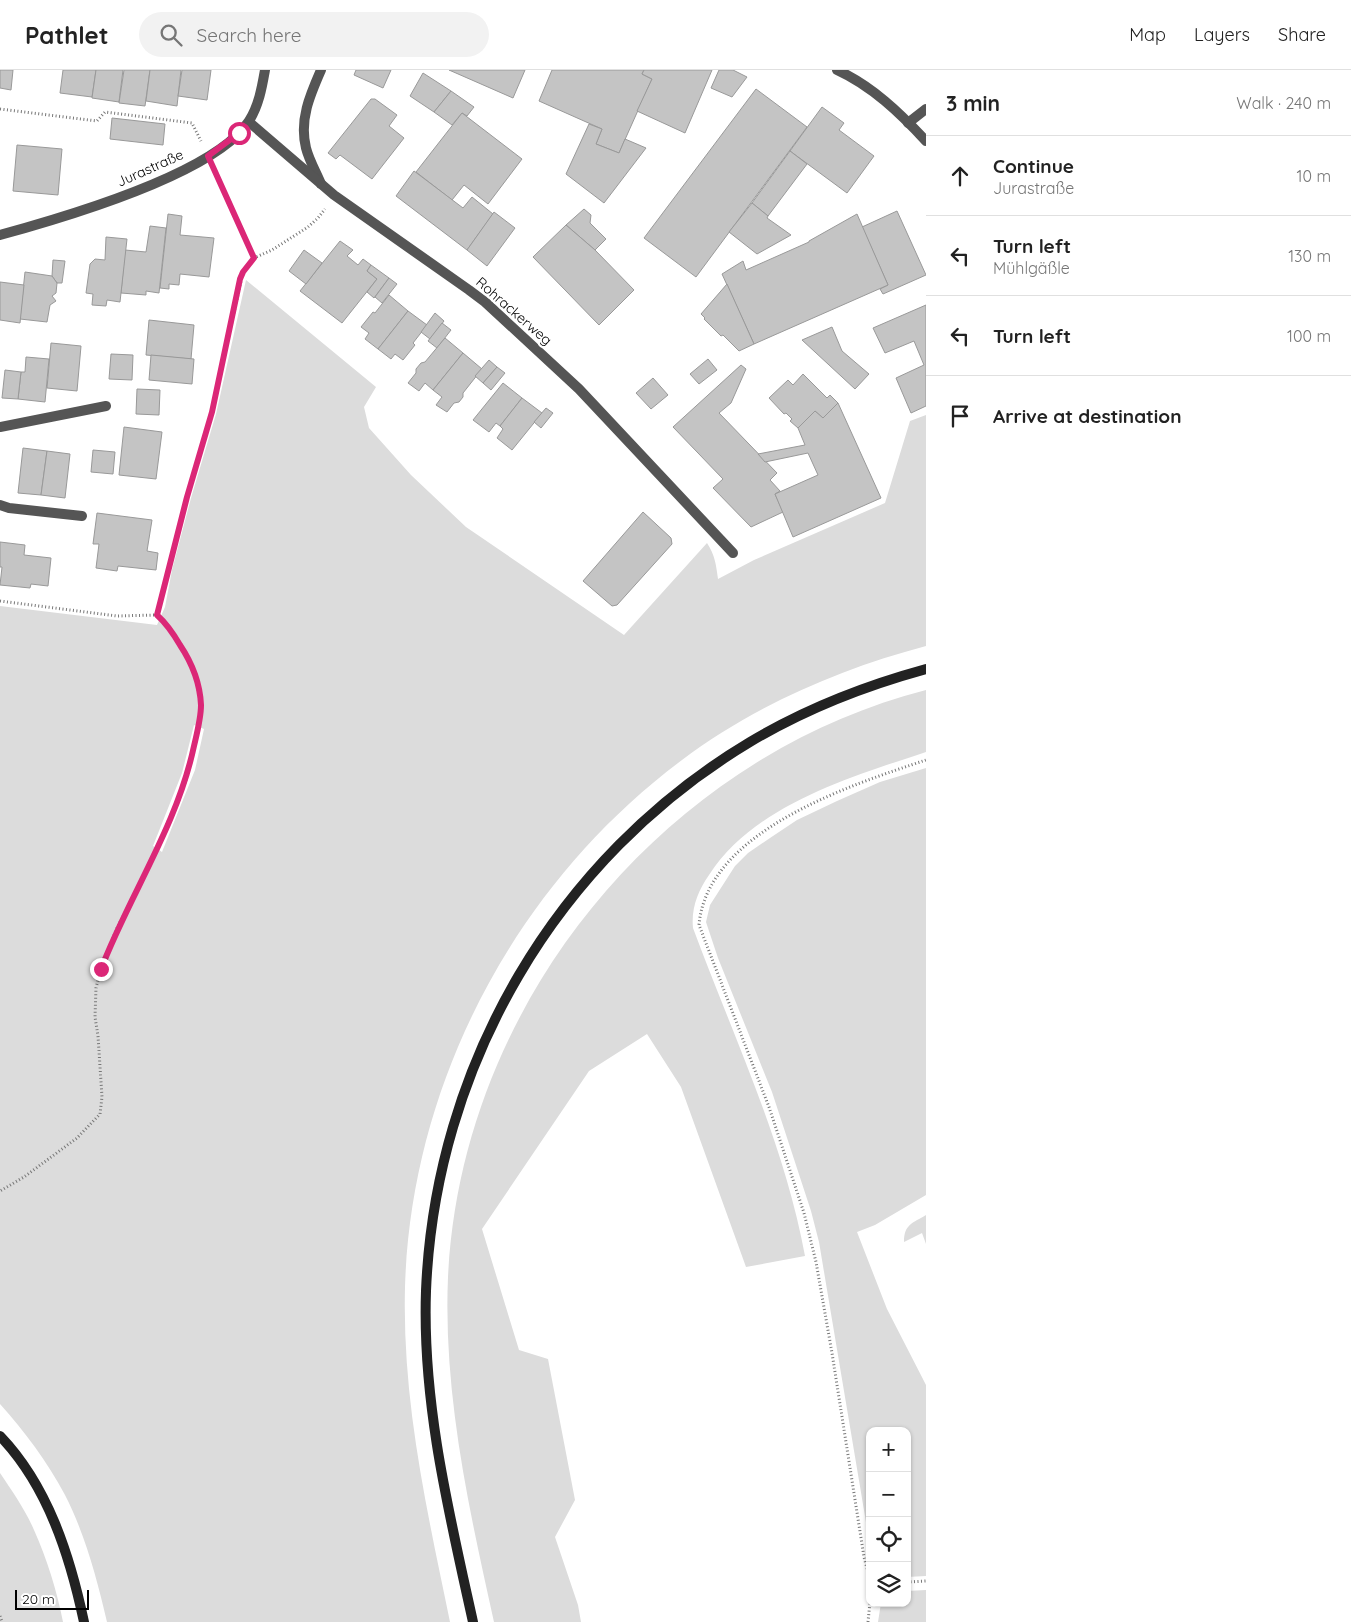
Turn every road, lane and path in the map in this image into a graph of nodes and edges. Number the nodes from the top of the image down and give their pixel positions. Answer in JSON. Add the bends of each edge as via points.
{"nodes":[{"id":1,"x":265,"y":70,"type":"edge"},
{"id":2,"x":321,"y":70,"type":"edge"},
{"id":3,"x":837,"y":70,"type":"edge"},
{"id":4,"x":0,"y":109,"type":"edge"},
{"id":5,"x":926,"y":109,"type":"edge"},
{"id":6,"x":248,"y":122,"type":"junction"},
{"id":7,"x":908,"y":123,"type":"junction"},
{"id":8,"x":926,"y":141,"type":"edge"},
{"id":9,"x":208,"y":156,"type":"junction"},
{"id":10,"x":321,"y":184,"type":"junction"},
{"id":11,"x":334,"y":195,"type":"junction"},
{"id":12,"x":0,"y":236,"type":"edge"},
{"id":13,"x":254,"y":258,"type":"junction"},
{"id":14,"x":106,"y":406,"type":"dead end"},
{"id":15,"x":0,"y":426,"type":"edge"},
{"id":16,"x":0,"y":505,"type":"edge"},
{"id":17,"x":82,"y":516,"type":"dead end"},
{"id":18,"x":733,"y":553,"type":"dead end"},
{"id":19,"x":0,"y":601,"type":"edge"},
{"id":20,"x":157,"y":615,"type":"junction"},
{"id":21,"x":926,"y":669,"type":"edge"},
{"id":22,"x":926,"y":760,"type":"edge"},
{"id":23,"x":0,"y":1191,"type":"edge"},
{"id":24,"x":0,"y":1436,"type":"edge"},
{"id":25,"x":866,"y":1564,"type":"edge"},
{"id":26,"x":926,"y":1581,"type":"edge"},
{"id":27,"x":911,"y":1582,"type":"edge"},
{"id":28,"x":870,"y":1607,"type":"edge"},
{"id":29,"x":0,"y":1616,"type":"edge"},
{"id":30,"x":2,"y":1622,"type":"edge"},
{"id":31,"x":84,"y":1622,"type":"edge"},
{"id":32,"x":473,"y":1622,"type":"edge"},
{"id":33,"x":868,"y":1622,"type":"edge"}],
"edges":[{"from":1,"to":6,"type":"street","name":"Jurastraße","via":[[258,102]]},
{"from":2,"to":10,"type":"street","via":[[309,98],[304,137]]},
{"from":3,"to":7,"type":"street","via":[[860,82]]},
{"from":4,"to":9,"type":"path","via":[[97,121],[105,112],[192,122]]},
{"from":5,"to":7,"type":"street"},
{"from":6,"to":9,"type":"street","name":"Jurastraße"},
{"from":6,"to":10,"type":"street","name":"Rohrackerweg"},
{"from":7,"to":8,"type":"street"},
{"from":9,"to":12,"type":"street","name":"Jurastraße","via":[[122,196]]},
{"from":9,"to":13,"type":"path"},
{"from":10,"to":11,"type":"street","name":"Rohrackerweg"},
{"from":11,"to":13,"type":"path","via":[[308,227]]},
{"from":11,"to":18,"type":"street","name":"Rohrackerweg","via":[[470,290],[507,322],[579,389]]},
{"from":13,"to":20,"type":"path","via":[[240,279],[212,412]]},
{"from":14,"to":15,"type":"street"},
{"from":16,"to":17,"type":"street"},
{"from":19,"to":20,"type":"path","via":[[117,616]]},
{"from":20,"to":23,"type":"path","via":[[166,623],[193,667],[200,692],[200,720],[186,778],[147,870],[116,930],[96,988],[95,1017],[102,1097],[100,1114],[77,1138]]},
{"from":21,"to":32,"type":"main road","via":[[872,685],[792,719],[750,741],[678,791],[618,846],[577,892],[533,951],[494,1020],[463,1095],[438,1182],[426,1294],[428,1374],[434,1426]]},
{"from":22,"to":25,"type":"path","via":[[809,805],[763,832],[743,847],[722,870],[708,891],[699,925],[769,1107],[804,1212],[829,1335]]},
{"from":24,"to":31,"type":"main road","via":[[19,1459],[46,1503],[70,1565]]},
{"from":26,"to":27,"type":"path"},
{"from":28,"to":33,"type":"path"},
{"from":29,"to":30,"type":"path"}]}
